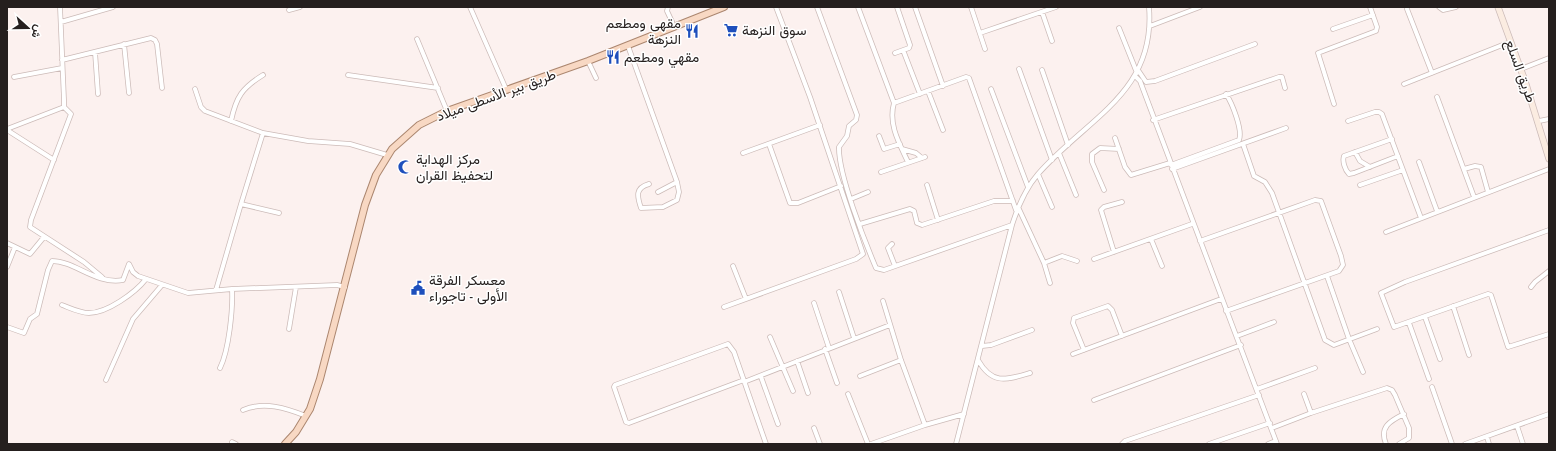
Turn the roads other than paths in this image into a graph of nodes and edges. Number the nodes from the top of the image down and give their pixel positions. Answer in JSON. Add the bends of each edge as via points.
{"nodes":[{"id":1,"x":60,"y":7,"type":"edge"},
{"id":2,"x":113,"y":7,"type":"edge"},
{"id":3,"x":300,"y":7,"type":"edge"},
{"id":4,"x":470,"y":7,"type":"edge"},
{"id":5,"x":668,"y":7,"type":"edge"},
{"id":6,"x":776,"y":7,"type":"edge"},
{"id":7,"x":817,"y":7,"type":"edge"},
{"id":8,"x":858,"y":7,"type":"edge"},
{"id":9,"x":897,"y":7,"type":"edge"},
{"id":10,"x":915,"y":7,"type":"edge"},
{"id":11,"x":971,"y":7,"type":"edge"},
{"id":12,"x":1056,"y":7,"type":"edge"},
{"id":13,"x":1149,"y":7,"type":"edge"},
{"id":14,"x":1200,"y":7,"type":"edge"},
{"id":15,"x":1370,"y":7,"type":"edge"},
{"id":16,"x":1439,"y":7,"type":"edge"},
{"id":17,"x":1456,"y":7,"type":"edge"},
{"id":18,"x":1498,"y":7,"type":"edge"},
{"id":19,"x":720,"y":8,"type":"edge"},
{"id":20,"x":1047,"y":8,"type":"edge"},
{"id":21,"x":1408,"y":9,"type":"dead end"},
{"id":22,"x":288,"y":10,"type":"dead end"},
{"id":23,"x":1042,"y":12,"type":"junction"},
{"id":24,"x":1373,"y":15,"type":"junction"},
{"id":25,"x":61,"y":22,"type":"junction"},
{"id":26,"x":674,"y":26,"type":"junction"},
{"id":27,"x":1150,"y":26,"type":"junction"},
{"id":28,"x":1119,"y":28,"type":"dead end"},
{"id":29,"x":1333,"y":29,"type":"dead end"},
{"id":30,"x":980,"y":33,"type":"junction"},
{"id":31,"x":417,"y":39,"type":"dead end"},
{"id":32,"x":1052,"y":41,"type":"dead end"},
{"id":33,"x":1510,"y":42,"type":"junction"},
{"id":34,"x":124,"y":44,"type":"junction"},
{"id":35,"x":1255,"y":44,"type":"dead end"},
{"id":36,"x":628,"y":46,"type":"junction"},
{"id":37,"x":985,"y":48,"type":"dead end"},
{"id":38,"x":903,"y":50,"type":"junction"},
{"id":39,"x":94,"y":52,"type":"junction"},
{"id":40,"x":895,"y":53,"type":"dead end"},
{"id":41,"x":1549,"y":58,"type":"edge"},
{"id":42,"x":62,"y":60,"type":"junction"},
{"id":43,"x":588,"y":62,"type":"junction"},
{"id":44,"x":62,"y":68,"type":"junction"},
{"id":45,"x":1019,"y":69,"type":"dead end"},
{"id":46,"x":1520,"y":69,"type":"junction"},
{"id":47,"x":1042,"y":70,"type":"dead end"},
{"id":48,"x":1137,"y":73,"type":"junction"},
{"id":49,"x":1432,"y":73,"type":"junction"},
{"id":50,"x":263,"y":75,"type":"dead end"},
{"id":51,"x":348,"y":75,"type":"dead end"},
{"id":52,"x":14,"y":77,"type":"dead end"},
{"id":53,"x":596,"y":78,"type":"dead end"},
{"id":54,"x":1404,"y":84,"type":"dead end"},
{"id":55,"x":943,"y":86,"type":"junction"},
{"id":56,"x":162,"y":88,"type":"dead end"},
{"id":57,"x":438,"y":88,"type":"junction"},
{"id":58,"x":1285,"y":88,"type":"dead end"},
{"id":59,"x":991,"y":89,"type":"dead end"},
{"id":60,"x":195,"y":90,"type":"dead end"},
{"id":61,"x":506,"y":90,"type":"junction"},
{"id":62,"x":928,"y":91,"type":"junction"},
{"id":63,"x":129,"y":93,"type":"dead end"},
{"id":64,"x":98,"y":94,"type":"dead end"},
{"id":65,"x":920,"y":94,"type":"junction"},
{"id":66,"x":1226,"y":94,"type":"junction"},
{"id":67,"x":1437,"y":97,"type":"dead end"},
{"id":68,"x":894,"y":103,"type":"junction"},
{"id":69,"x":1334,"y":104,"type":"dead end"},
{"id":70,"x":64,"y":107,"type":"junction"},
{"id":71,"x":447,"y":111,"type":"junction"},
{"id":72,"x":1549,"y":118,"type":"edge"},
{"id":73,"x":1153,"y":120,"type":"junction"},
{"id":74,"x":231,"y":121,"type":"junction"},
{"id":75,"x":1348,"y":121,"type":"dead end"},
{"id":76,"x":1539,"y":121,"type":"junction"},
{"id":77,"x":820,"y":125,"type":"junction"},
{"id":78,"x":1286,"y":128,"type":"dead end"},
{"id":79,"x":7,"y":129,"type":"edge"},
{"id":80,"x":942,"y":130,"type":"dead end"},
{"id":81,"x":262,"y":133,"type":"junction"},
{"id":82,"x":879,"y":136,"type":"dead end"},
{"id":83,"x":1115,"y":138,"type":"dead end"},
{"id":84,"x":1392,"y":139,"type":"junction"},
{"id":85,"x":769,"y":144,"type":"junction"},
{"id":86,"x":900,"y":144,"type":"junction"},
{"id":87,"x":1243,"y":144,"type":"junction"},
{"id":88,"x":1068,"y":145,"type":"junction"},
{"id":89,"x":902,"y":149,"type":"junction"},
{"id":90,"x":1119,"y":149,"type":"junction"},
{"id":91,"x":1355,"y":152,"type":"junction"},
{"id":92,"x":743,"y":153,"type":"dead end"},
{"id":93,"x":1059,"y":153,"type":"junction"},
{"id":94,"x":387,"y":155,"type":"junction"},
{"id":95,"x":1398,"y":156,"type":"junction"},
{"id":96,"x":1549,"y":159,"type":"edge"},
{"id":97,"x":54,"y":160,"type":"junction"},
{"id":98,"x":1052,"y":160,"type":"junction"},
{"id":99,"x":908,"y":162,"type":"junction"},
{"id":100,"x":1419,"y":162,"type":"dead end"},
{"id":101,"x":1170,"y":164,"type":"junction"},
{"id":102,"x":1370,"y":167,"type":"junction"},
{"id":103,"x":1172,"y":169,"type":"junction"},
{"id":104,"x":1464,"y":169,"type":"junction"},
{"id":105,"x":1549,"y":169,"type":"edge"},
{"id":106,"x":1403,"y":170,"type":"junction"},
{"id":107,"x":881,"y":172,"type":"dead end"},
{"id":108,"x":1038,"y":174,"type":"junction"},
{"id":109,"x":677,"y":182,"type":"junction"},
{"id":110,"x":649,"y":184,"type":"dead end"},
{"id":111,"x":927,"y":185,"type":"dead end"},
{"id":112,"x":1360,"y":185,"type":"dead end"},
{"id":113,"x":841,"y":186,"type":"junction"},
{"id":114,"x":1028,"y":188,"type":"junction"},
{"id":115,"x":1104,"y":190,"type":"dead end"},
{"id":116,"x":658,"y":192,"type":"dead end"},
{"id":117,"x":868,"y":192,"type":"dead end"},
{"id":118,"x":1488,"y":192,"type":"junction"},
{"id":119,"x":1076,"y":195,"type":"dead end"},
{"id":120,"x":1474,"y":197,"type":"junction"},
{"id":121,"x":851,"y":199,"type":"junction"},
{"id":122,"x":1013,"y":201,"type":"junction"},
{"id":123,"x":1122,"y":202,"type":"dead end"},
{"id":124,"x":241,"y":204,"type":"junction"},
{"id":125,"x":1052,"y":207,"type":"dead end"},
{"id":126,"x":1017,"y":209,"type":"junction"},
{"id":127,"x":1437,"y":211,"type":"junction"},
{"id":128,"x":278,"y":213,"type":"dead end"},
{"id":129,"x":1279,"y":213,"type":"junction"},
{"id":130,"x":1421,"y":218,"type":"junction"},
{"id":131,"x":938,"y":220,"type":"junction"},
{"id":132,"x":860,"y":224,"type":"junction"},
{"id":133,"x":1192,"y":224,"type":"junction"},
{"id":134,"x":1012,"y":225,"type":"junction"},
{"id":135,"x":1549,"y":230,"type":"edge"},
{"id":136,"x":1386,"y":232,"type":"dead end"},
{"id":137,"x":44,"y":237,"type":"junction"},
{"id":138,"x":1151,"y":238,"type":"junction"},
{"id":139,"x":1200,"y":241,"type":"junction"},
{"id":140,"x":7,"y":243,"type":"edge"},
{"id":141,"x":892,"y":244,"type":"dead end"},
{"id":142,"x":15,"y":247,"type":"junction"},
{"id":143,"x":1114,"y":252,"type":"junction"},
{"id":144,"x":1094,"y":259,"type":"dead end"},
{"id":145,"x":1077,"y":261,"type":"dead end"},
{"id":146,"x":1044,"y":263,"type":"junction"},
{"id":147,"x":733,"y":266,"type":"dead end"},
{"id":148,"x":895,"y":266,"type":"junction"},
{"id":149,"x":1162,"y":266,"type":"dead end"},
{"id":150,"x":7,"y":267,"type":"edge"},
{"id":151,"x":1549,"y":271,"type":"edge"},
{"id":152,"x":1327,"y":276,"type":"junction"},
{"id":153,"x":103,"y":279,"type":"junction"},
{"id":154,"x":146,"y":279,"type":"junction"},
{"id":155,"x":1050,"y":283,"type":"dead end"},
{"id":156,"x":1304,"y":284,"type":"junction"},
{"id":157,"x":162,"y":285,"type":"junction"},
{"id":158,"x":296,"y":287,"type":"junction"},
{"id":159,"x":345,"y":287,"type":"junction"},
{"id":160,"x":1532,"y":287,"type":"dead end"},
{"id":161,"x":232,"y":289,"type":"junction"},
{"id":162,"x":216,"y":290,"type":"junction"},
{"id":163,"x":839,"y":292,"type":"dead end"},
{"id":164,"x":746,"y":299,"type":"junction"},
{"id":165,"x":1221,"y":299,"type":"junction"},
{"id":166,"x":882,"y":301,"type":"dead end"},
{"id":167,"x":814,"y":303,"type":"dead end"},
{"id":168,"x":62,"y":305,"type":"dead end"},
{"id":169,"x":1453,"y":306,"type":"junction"},
{"id":170,"x":724,"y":307,"type":"dead end"},
{"id":171,"x":1226,"y":311,"type":"junction"},
{"id":172,"x":1425,"y":317,"type":"junction"},
{"id":173,"x":1274,"y":322,"type":"dead end"},
{"id":174,"x":1409,"y":323,"type":"junction"},
{"id":175,"x":890,"y":325,"type":"junction"},
{"id":176,"x":7,"y":327,"type":"edge"},
{"id":177,"x":289,"y":329,"type":"dead end"},
{"id":178,"x":1377,"y":329,"type":"dead end"},
{"id":179,"x":1032,"y":330,"type":"dead end"},
{"id":180,"x":1549,"y":334,"type":"edge"},
{"id":181,"x":1122,"y":336,"type":"junction"},
{"id":182,"x":1237,"y":336,"type":"junction"},
{"id":183,"x":770,"y":337,"type":"dead end"},
{"id":184,"x":854,"y":338,"type":"junction"},
{"id":185,"x":1349,"y":339,"type":"junction"},
{"id":186,"x":1241,"y":345,"type":"junction"},
{"id":187,"x":982,"y":346,"type":"junction"},
{"id":188,"x":827,"y":349,"type":"junction"},
{"id":189,"x":1084,"y":350,"type":"junction"},
{"id":190,"x":1073,"y":354,"type":"dead end"},
{"id":191,"x":1469,"y":355,"type":"dead end"},
{"id":192,"x":1440,"y":359,"type":"dead end"},
{"id":193,"x":901,"y":360,"type":"junction"},
{"id":194,"x":978,"y":360,"type":"junction"},
{"id":195,"x":797,"y":362,"type":"junction"},
{"id":196,"x":783,"y":367,"type":"junction"},
{"id":197,"x":220,"y":368,"type":"dead end"},
{"id":198,"x":1315,"y":368,"type":"dead end"},
{"id":199,"x":1363,"y":372,"type":"dead end"},
{"id":200,"x":1030,"y":373,"type":"dead end"},
{"id":201,"x":860,"y":376,"type":"dead end"},
{"id":202,"x":760,"y":377,"type":"junction"},
{"id":203,"x":1429,"y":379,"type":"dead end"},
{"id":204,"x":106,"y":380,"type":"dead end"},
{"id":205,"x":744,"y":381,"type":"junction"},
{"id":206,"x":837,"y":383,"type":"dead end"},
{"id":207,"x":1432,"y":387,"type":"dead end"},
{"id":208,"x":1257,"y":389,"type":"junction"},
{"id":209,"x":793,"y":391,"type":"dead end"},
{"id":210,"x":808,"y":393,"type":"dead end"},
{"id":211,"x":848,"y":394,"type":"dead end"},
{"id":212,"x":1304,"y":394,"type":"dead end"},
{"id":213,"x":1259,"y":395,"type":"junction"},
{"id":214,"x":1094,"y":400,"type":"dead end"},
{"id":215,"x":243,"y":410,"type":"dead end"},
{"id":216,"x":1311,"y":413,"type":"junction"},
{"id":217,"x":964,"y":414,"type":"junction"},
{"id":218,"x":1404,"y":414,"type":"junction"},
{"id":219,"x":1549,"y":414,"type":"edge"},
{"id":220,"x":306,"y":416,"type":"junction"},
{"id":221,"x":1270,"y":423,"type":"junction"},
{"id":222,"x":778,"y":424,"type":"dead end"},
{"id":223,"x":925,"y":425,"type":"junction"},
{"id":224,"x":1517,"y":426,"type":"junction"},
{"id":225,"x":814,"y":428,"type":"dead end"},
{"id":226,"x":1272,"y":428,"type":"junction"},
{"id":227,"x":1487,"y":437,"type":"junction"},
{"id":228,"x":1277,"y":443,"type":"edge"},
{"id":229,"x":284,"y":444,"type":"edge"},
{"id":230,"x":766,"y":444,"type":"edge"},
{"id":231,"x":820,"y":444,"type":"edge"},
{"id":232,"x":868,"y":444,"type":"edge"},
{"id":233,"x":872,"y":444,"type":"edge"},
{"id":234,"x":956,"y":444,"type":"edge"},
{"id":235,"x":1122,"y":444,"type":"edge"},
{"id":236,"x":1209,"y":444,"type":"edge"},
{"id":237,"x":1268,"y":444,"type":"edge"},
{"id":238,"x":1386,"y":444,"type":"edge"},
{"id":239,"x":1399,"y":444,"type":"edge"},
{"id":240,"x":1452,"y":444,"type":"edge"},
{"id":241,"x":1465,"y":444,"type":"edge"},
{"id":242,"x":1489,"y":444,"type":"edge"},
{"id":243,"x":1523,"y":444,"type":"edge"}],
"edges":[{"from":1,"to":25,"type":"street"},
{"from":2,"to":25,"type":"street"},
{"from":3,"to":22,"type":"street"},
{"from":4,"to":61,"type":"street"},
{"from":5,"to":26,"type":"street"},
{"from":6,"to":77,"type":"street"},
{"from":7,"to":121,"type":"street","via":[[857,116],[849,126],[847,136],[839,148]]},
{"from":8,"to":68,"type":"street"},
{"from":9,"to":38,"type":"street","via":[[910,45]]},
{"from":10,"to":55,"type":"street"},
{"from":11,"to":30,"type":"street"},
{"from":12,"to":20,"type":"street"},
{"from":13,"to":27,"type":"street"},
{"from":14,"to":27,"type":"street"},
{"from":15,"to":24,"type":"street"},
{"from":16,"to":17,"type":"street","via":[[1443,10]]},
{"from":18,"to":33,"type":"street","name":"طريق السلع"},
{"from":19,"to":26,"type":"main road","name":"طريق بير الأسطى ميلاد"},
{"from":20,"to":23,"type":"street"},
{"from":21,"to":49,"type":"street"},
{"from":23,"to":30,"type":"street"},
{"from":23,"to":32,"type":"street"},
{"from":24,"to":29,"type":"street"},
{"from":24,"to":69,"type":"street","via":[[1376,31],[1318,53]]},
{"from":25,"to":42,"type":"street"},
{"from":26,"to":36,"type":"main road","name":"طريق بير الأسطى ميلاد"},
{"from":27,"to":48,"type":"street","via":[[1146,51]]},
{"from":28,"to":48,"type":"street"},
{"from":30,"to":37,"type":"street"},
{"from":31,"to":57,"type":"street"},
{"from":33,"to":46,"type":"street","name":"طريق السلع"},
{"from":33,"to":49,"type":"street"},
{"from":34,"to":39,"type":"street"},
{"from":34,"to":56,"type":"street","via":[[148,38],[155,40]]},
{"from":34,"to":63,"type":"street"},
{"from":35,"to":48,"type":"street","via":[[1155,82],[1147,83]]},
{"from":36,"to":43,"type":"main road","name":"طريق بير الأسطى ميلاد"},
{"from":36,"to":109,"type":"street"},
{"from":38,"to":40,"type":"street"},
{"from":38,"to":65,"type":"street"},
{"from":39,"to":42,"type":"street"},
{"from":39,"to":64,"type":"street"},
{"from":41,"to":46,"type":"street"},
{"from":42,"to":44,"type":"street"},
{"from":43,"to":53,"type":"street"},
{"from":43,"to":61,"type":"main road","name":"طريق بير الأسطى ميلاد"},
{"from":44,"to":52,"type":"street"},
{"from":44,"to":70,"type":"street"},
{"from":45,"to":98,"type":"street"},
{"from":46,"to":76,"type":"street","name":"طريق السلع"},
{"from":47,"to":88,"type":"street"},
{"from":48,"to":73,"type":"street"},
{"from":48,"to":88,"type":"street","via":[[1113,104]]},
{"from":49,"to":54,"type":"street"},
{"from":50,"to":74,"type":"street","via":[[250,83],[237,98]]},
{"from":51,"to":57,"type":"street"},
{"from":55,"to":62,"type":"street"},
{"from":55,"to":122,"type":"street","via":[[969,78]]},
{"from":57,"to":71,"type":"street"},
{"from":58,"to":66,"type":"street","via":[[1282,77],[1279,77]]},
{"from":59,"to":114,"type":"street"},
{"from":60,"to":74,"type":"street","via":[[203,109]]},
{"from":61,"to":71,"type":"main road","name":"طريق بير الأسطى ميلاد"},
{"from":62,"to":65,"type":"street"},
{"from":62,"to":80,"type":"street"},
{"from":65,"to":68,"type":"street"},
{"from":66,"to":73,"type":"street"},
{"from":66,"to":101,"type":"street","via":[[1241,132],[1239,140]]},
{"from":67,"to":104,"type":"street"},
{"from":68,"to":86,"type":"street","via":[[891,118]]},
{"from":70,"to":79,"type":"street"},
{"from":70,"to":97,"type":"street","via":[[71,114]]},
{"from":71,"to":94,"type":"main road","name":"طريق بير الأسطى ميلاد","via":[[419,125]]},
{"from":72,"to":76,"type":"street"},
{"from":73,"to":101,"type":"street"},
{"from":74,"to":81,"type":"street"},
{"from":75,"to":84,"type":"street","via":[[1379,112]]},
{"from":76,"to":96,"type":"street","name":"طريق السلع"},
{"from":77,"to":85,"type":"street"},
{"from":77,"to":113,"type":"street"},
{"from":78,"to":87,"type":"street"},
{"from":79,"to":97,"type":"street"},
{"from":81,"to":94,"type":"street","via":[[308,141],[350,144]]},
{"from":81,"to":124,"type":"street"},
{"from":82,"to":86,"type":"street","via":[[884,149]]},
{"from":83,"to":90,"type":"street"},
{"from":84,"to":91,"type":"street"},
{"from":84,"to":95,"type":"street"},
{"from":85,"to":92,"type":"street"},
{"from":85,"to":113,"type":"street","via":[[790,203],[794,204]]},
{"from":86,"to":89,"type":"street"},
{"from":87,"to":103,"type":"street"},
{"from":87,"to":129,"type":"street","via":[[1254,176],[1267,185]]},
{"from":88,"to":93,"type":"street"},
{"from":89,"to":99,"type":"street"},
{"from":89,"to":99,"type":"street","via":[[924,157]]},
{"from":90,"to":101,"type":"street","via":[[1124,167],[1131,175]]},
{"from":90,"to":115,"type":"street","via":[[1100,148],[1092,154],[1092,162]]},
{"from":91,"to":102,"type":"street","via":[[1360,161]]},
{"from":91,"to":102,"type":"street","via":[[1343,158],[1349,174]]},
{"from":93,"to":98,"type":"street"},
{"from":93,"to":119,"type":"street"},
{"from":94,"to":159,"type":"main road","name":"طريق بير الأسطى ميلاد","via":[[376,175],[365,205]]},
{"from":95,"to":102,"type":"street"},
{"from":95,"to":106,"type":"street"},
{"from":97,"to":137,"type":"street","via":[[30,224],[33,230]]},
{"from":98,"to":108,"type":"street"},
{"from":99,"to":107,"type":"street"},
{"from":100,"to":127,"type":"street"},
{"from":101,"to":103,"type":"street"},
{"from":103,"to":133,"type":"street"},
{"from":104,"to":118,"type":"street","via":[[1481,167]]},
{"from":104,"to":120,"type":"street"},
{"from":105,"to":118,"type":"street"},
{"from":106,"to":112,"type":"street"},
{"from":106,"to":130,"type":"street"},
{"from":108,"to":114,"type":"street"},
{"from":108,"to":125,"type":"street"},
{"from":109,"to":110,"type":"street","via":[[679,193],[676,201],[658,208],[641,208],[637,197],[638,191]]},
{"from":109,"to":116,"type":"street"},
{"from":111,"to":131,"type":"street"},
{"from":113,"to":164,"type":"street","via":[[862,257]]},
{"from":114,"to":126,"type":"street"},
{"from":117,"to":121,"type":"street"},
{"from":118,"to":120,"type":"street"},
{"from":120,"to":127,"type":"street"},
{"from":121,"to":132,"type":"street"},
{"from":122,"to":126,"type":"street"},
{"from":122,"to":131,"type":"street","via":[[994,201]]},
{"from":123,"to":143,"type":"street","via":[[1101,210]]},
{"from":124,"to":128,"type":"street"},
{"from":124,"to":162,"type":"street"},
{"from":126,"to":134,"type":"street"},
{"from":126,"to":146,"type":"street"},
{"from":127,"to":130,"type":"street"},
{"from":129,"to":139,"type":"street"},
{"from":129,"to":152,"type":"street","via":[[1315,200],[1322,203],[1343,264],[1340,271]]},
{"from":129,"to":156,"type":"street"},
{"from":130,"to":136,"type":"street"},
{"from":131,"to":132,"type":"street","via":[[919,225],[914,211],[910,208]]},
{"from":132,"to":148,"type":"street","via":[[876,268],[882,270]]},
{"from":133,"to":138,"type":"street"},
{"from":133,"to":139,"type":"street"},
{"from":134,"to":148,"type":"street"},
{"from":134,"to":187,"type":"street"},
{"from":135,"to":174,"type":"street","via":[[1382,291],[1394,327]]},
{"from":137,"to":142,"type":"street","via":[[30,254]]},
{"from":137,"to":153,"type":"street","via":[[84,262]]},
{"from":138,"to":143,"type":"street"},
{"from":138,"to":149,"type":"street"},
{"from":139,"to":165,"type":"street"},
{"from":140,"to":142,"type":"street"},
{"from":141,"to":148,"type":"street","via":[[888,248]]},
{"from":142,"to":150,"type":"street"},
{"from":143,"to":144,"type":"street"},
{"from":145,"to":146,"type":"street","via":[[1062,256]]},
{"from":146,"to":155,"type":"street"},
{"from":147,"to":164,"type":"street"},
{"from":151,"to":160,"type":"street"},
{"from":152,"to":156,"type":"street"},
{"from":152,"to":185,"type":"street"},
{"from":153,"to":154,"type":"street","via":[[123,280],[129,264],[132,272]]},
{"from":153,"to":176,"type":"street","via":[[52,261],[37,314],[30,320],[24,333]]},
{"from":154,"to":157,"type":"street"},
{"from":154,"to":168,"type":"street","via":[[132,294],[108,308],[92,313]]},
{"from":156,"to":171,"type":"street"},
{"from":156,"to":185,"type":"street","via":[[1325,340],[1334,345]]},
{"from":157,"to":162,"type":"street","via":[[188,293]]},
{"from":157,"to":204,"type":"street","via":[[133,319]]},
{"from":158,"to":159,"type":"street"},
{"from":158,"to":161,"type":"street"},
{"from":158,"to":177,"type":"street"},
{"from":159,"to":220,"type":"main road","name":"طريق بير الأسطى ميلاد","via":[[320,379]]},
{"from":161,"to":162,"type":"street"},
{"from":161,"to":197,"type":"street","via":[[224,358]]},
{"from":163,"to":184,"type":"street"},
{"from":164,"to":170,"type":"street"},
{"from":165,"to":171,"type":"street"},
{"from":165,"to":181,"type":"street"},
{"from":166,"to":175,"type":"street"},
{"from":167,"to":188,"type":"street"},
{"from":169,"to":172,"type":"street"},
{"from":169,"to":180,"type":"street","via":[[1490,294],[1508,347]]},
{"from":169,"to":191,"type":"street"},
{"from":171,"to":182,"type":"street"},
{"from":172,"to":174,"type":"street"},
{"from":172,"to":192,"type":"street"},
{"from":173,"to":182,"type":"street"},
{"from":174,"to":203,"type":"street"},
{"from":175,"to":184,"type":"street"},
{"from":175,"to":193,"type":"street"},
{"from":178,"to":185,"type":"street"},
{"from":179,"to":187,"type":"street"},
{"from":181,"to":189,"type":"street"},
{"from":181,"to":189,"type":"street","via":[[1108,306],[1074,318],[1073,323]]},
{"from":182,"to":186,"type":"street"},
{"from":183,"to":196,"type":"street"},
{"from":184,"to":188,"type":"street"},
{"from":185,"to":199,"type":"street"},
{"from":186,"to":208,"type":"street"},
{"from":186,"to":214,"type":"street"},
{"from":187,"to":194,"type":"street"},
{"from":188,"to":195,"type":"street"},
{"from":188,"to":206,"type":"street"},
{"from":189,"to":190,"type":"street"},
{"from":193,"to":201,"type":"street"},
{"from":193,"to":223,"type":"street"},
{"from":194,"to":200,"type":"street","via":[[989,374],[999,379]]},
{"from":194,"to":217,"type":"street"},
{"from":195,"to":196,"type":"street"},
{"from":195,"to":210,"type":"street"},
{"from":196,"to":202,"type":"street"},
{"from":196,"to":209,"type":"street"},
{"from":198,"to":208,"type":"street"},
{"from":202,"to":205,"type":"street"},
{"from":202,"to":222,"type":"street"},
{"from":205,"to":205,"type":"street","via":[[629,423],[614,387],[726,344],[732,347]]},
{"from":205,"to":230,"type":"street"},
{"from":207,"to":240,"type":"street"},
{"from":208,"to":213,"type":"street"},
{"from":211,"to":232,"type":"street"},
{"from":212,"to":216,"type":"street"},
{"from":213,"to":221,"type":"street"},
{"from":213,"to":235,"type":"street"},
{"from":215,"to":220,"type":"street","via":[[260,405],[290,410]]},
{"from":216,"to":218,"type":"street","via":[[1387,388],[1392,390]]},
{"from":216,"to":226,"type":"street"},
{"from":217,"to":223,"type":"street"},
{"from":217,"to":234,"type":"street"},
{"from":218,"to":238,"type":"street","via":[[1388,422],[1383,433]]},
{"from":218,"to":239,"type":"street","via":[[1409,428],[1409,438]]},
{"from":219,"to":224,"type":"street"},
{"from":220,"to":229,"type":"main road","name":"طريق بير الأسطى ميلاد","via":[[296,432]]},
{"from":221,"to":226,"type":"street"},
{"from":221,"to":236,"type":"street"},
{"from":223,"to":233,"type":"street"},
{"from":224,"to":227,"type":"street"},
{"from":224,"to":243,"type":"street"},
{"from":225,"to":231,"type":"street"},
{"from":226,"to":228,"type":"street"},
{"from":227,"to":241,"type":"street"},
{"from":227,"to":242,"type":"street"},
{"from":228,"to":237,"type":"street"}]}
